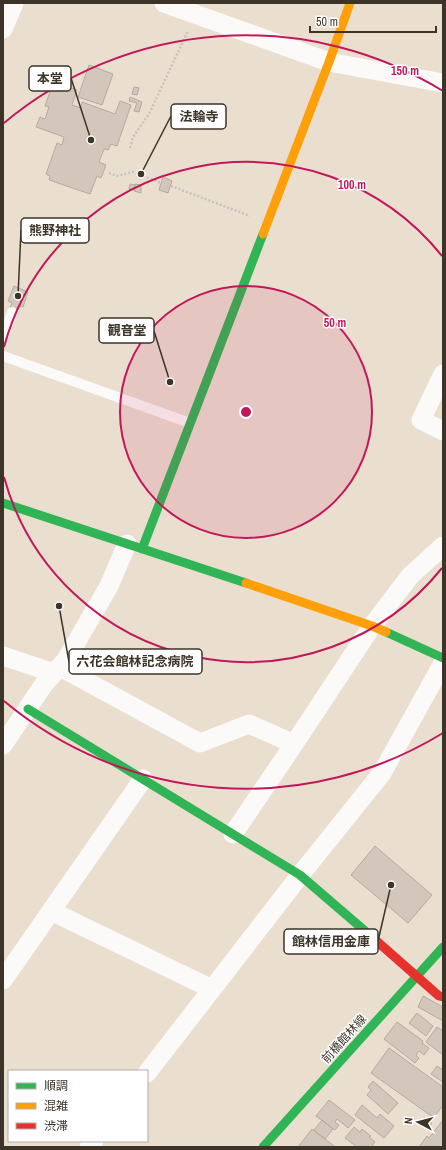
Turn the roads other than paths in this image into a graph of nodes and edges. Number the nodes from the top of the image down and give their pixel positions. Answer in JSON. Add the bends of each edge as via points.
{"nodes":[{"id":1,"x":14,"y":3,"type":"edge"},
{"id":2,"x":350,"y":3,"type":"edge"},
{"id":3,"x":172,"y":4,"type":"edge"},
{"id":4,"x":3,"y":29,"type":"edge"},
{"id":5,"x":329,"y":62,"type":"junction"},
{"id":6,"x":443,"y":84,"type":"edge"},
{"id":7,"x":9,"y":315,"type":"edge"},
{"id":8,"x":3,"y":338,"type":"edge"},
{"id":9,"x":3,"y":356,"type":"edge"},
{"id":10,"x":443,"y":374,"type":"edge"},
{"id":11,"x":190,"y":423,"type":"junction"},
{"id":12,"x":443,"y":431,"type":"edge"},
{"id":13,"x":3,"y":503,"type":"edge"},
{"id":14,"x":135,"y":546,"type":"junction"},
{"id":15,"x":443,"y":546,"type":"edge"},
{"id":16,"x":372,"y":626,"type":"junction"},
{"id":17,"x":3,"y":656,"type":"edge"},
{"id":18,"x":443,"y":658,"type":"edge"},
{"id":19,"x":443,"y":663,"type":"edge"},
{"id":20,"x":57,"y":670,"type":"junction"},
{"id":21,"x":28,"y":709,"type":"junction"},
{"id":22,"x":294,"y":744,"type":"junction"},
{"id":23,"x":3,"y":745,"type":"edge"},
{"id":24,"x":143,"y":779,"type":"junction"},
{"id":25,"x":233,"y":834,"type":"junction"},
{"id":26,"x":300,"y":875,"type":"junction"},
{"id":27,"x":51,"y":911,"type":"junction"},
{"id":28,"x":443,"y":947,"type":"edge"},
{"id":29,"x":416,"y":976,"type":"junction"},
{"id":30,"x":3,"y":980,"type":"edge"},
{"id":31,"x":212,"y":989,"type":"junction"},
{"id":32,"x":443,"y":997,"type":"edge"},
{"id":33,"x":148,"y":1072,"type":"edge"},
{"id":34,"x":263,"y":1147,"type":"edge"}],
"edges":[{"from":1,"to":4,"type":"street"},
{"from":2,"to":5,"type":"street"},
{"from":3,"to":5,"type":"street"},
{"from":5,"to":6,"type":"street"},
{"from":5,"to":11,"type":"street"},
{"from":7,"to":8,"type":"lane"},
{"from":9,"to":11,"type":"lane"},
{"from":10,"to":12,"type":"street","via":[[421,420]]},
{"from":11,"to":14,"type":"street"},
{"from":13,"to":14,"type":"street"},
{"from":14,"to":16,"type":"street"},
{"from":14,"to":20,"type":"street","via":[[66,660]]},
{"from":15,"to":16,"type":"street","via":[[410,576]]},
{"from":16,"to":18,"type":"street"},
{"from":16,"to":22,"type":"street"},
{"from":17,"to":20,"type":"street"},
{"from":19,"to":26,"type":"street","via":[[382,773]]},
{"from":20,"to":21,"type":"street","via":[[44,684]]},
{"from":20,"to":22,"type":"street","via":[[200,743],[250,724]]},
{"from":21,"to":23,"type":"street"},
{"from":21,"to":24,"type":"street"},
{"from":22,"to":25,"type":"street"},
{"from":24,"to":25,"type":"street"},
{"from":24,"to":27,"type":"street"},
{"from":25,"to":26,"type":"street"},
{"from":26,"to":29,"type":"street"},
{"from":26,"to":31,"type":"street"},
{"from":27,"to":30,"type":"street"},
{"from":27,"to":31,"type":"street"},
{"from":28,"to":29,"type":"street","name":"前橋館林線"},
{"from":29,"to":32,"type":"street"},
{"from":29,"to":34,"type":"street","name":"前橋館林線"},
{"from":31,"to":33,"type":"street"}]}
